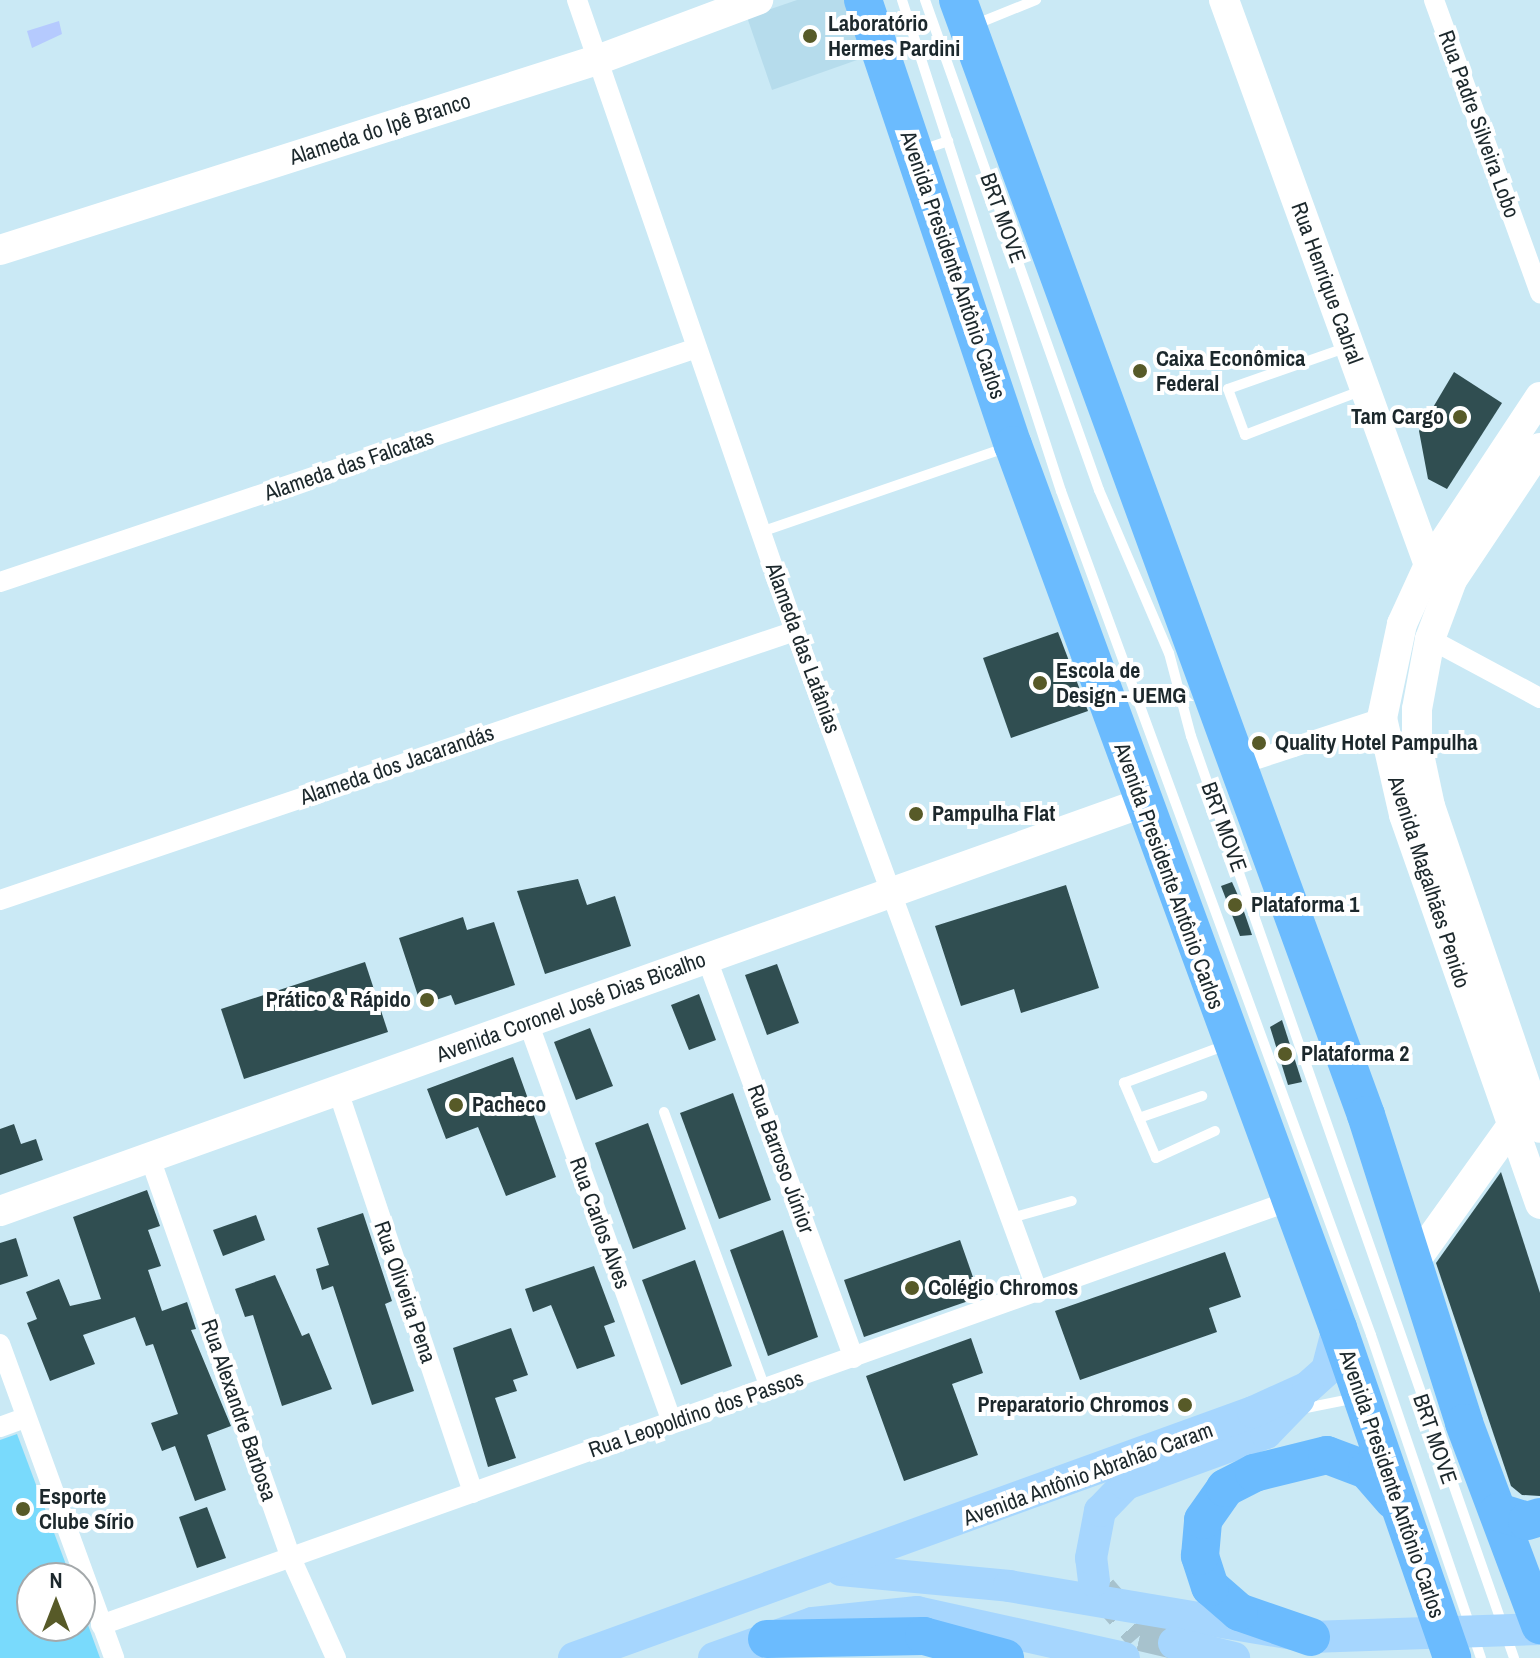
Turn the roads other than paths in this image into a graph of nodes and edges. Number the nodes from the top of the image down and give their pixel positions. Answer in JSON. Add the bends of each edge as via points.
{"nodes":[{"id":1,"x":577,"y":0,"type":"edge"},
{"id":2,"x":758,"y":0,"type":"edge"},
{"id":3,"x":863,"y":0,"type":"edge"},
{"id":4,"x":902,"y":0,"type":"edge"},
{"id":5,"x":925,"y":0,"type":"edge"},
{"id":6,"x":1036,"y":0,"type":"edge"},
{"id":7,"x":1224,"y":0,"type":"edge"},
{"id":8,"x":1434,"y":0,"type":"edge"},
{"id":9,"x":963,"y":14,"type":"edge"},
{"id":10,"x":600,"y":59,"type":"junction"},
{"id":11,"x":931,"y":147,"type":"junction"},
{"id":12,"x":0,"y":250,"type":"edge"},
{"id":13,"x":1540,"y":293,"type":"edge"},
{"id":14,"x":1350,"y":347,"type":"junction"},
{"id":15,"x":697,"y":348,"type":"junction"},
{"id":16,"x":1365,"y":389,"type":"junction"},
{"id":17,"x":1540,"y":397,"type":"edge"},
{"id":18,"x":1013,"y":445,"type":"junction"},
{"id":19,"x":1535,"y":466,"type":"edge"},
{"id":20,"x":761,"y":532,"type":"junction"},
{"id":21,"x":1429,"y":565,"type":"junction"},
{"id":22,"x":0,"y":582,"type":"edge"},
{"id":23,"x":795,"y":631,"type":"junction"},
{"id":24,"x":1430,"y":639,"type":"junction"},
{"id":25,"x":1540,"y":698,"type":"edge"},
{"id":26,"x":1382,"y":718,"type":"junction"},
{"id":27,"x":1236,"y":766,"type":"junction"},
{"id":28,"x":1142,"y":803,"type":"junction"},
{"id":29,"x":894,"y":892,"type":"junction"},
{"id":30,"x":0,"y":900,"type":"edge"},
{"id":31,"x":707,"y":959,"type":"junction"},
{"id":32,"x":528,"y":1022,"type":"junction"},
{"id":33,"x":1231,"y":1043,"type":"junction"},
{"id":34,"x":338,"y":1091,"type":"junction"},
{"id":35,"x":1202,"y":1096,"type":"dead end"},
{"id":36,"x":1531,"y":1111,"type":"edge"},
{"id":37,"x":664,"y":1112,"type":"dead end"},
{"id":38,"x":1139,"y":1118,"type":"junction"},
{"id":39,"x":1215,"y":1131,"type":"dead end"},
{"id":40,"x":150,"y":1158,"type":"junction"},
{"id":41,"x":1072,"y":1201,"type":"dead end"},
{"id":42,"x":1290,"y":1201,"type":"junction"},
{"id":43,"x":1540,"y":1204,"type":"edge"},
{"id":44,"x":0,"y":1211,"type":"edge"},
{"id":45,"x":1011,"y":1218,"type":"junction"},
{"id":46,"x":1415,"y":1261,"type":"junction"},
{"id":47,"x":1038,"y":1293,"type":"junction"},
{"id":48,"x":1338,"y":1328,"type":"junction"},
{"id":49,"x":0,"y":1344,"type":"edge"},
{"id":50,"x":854,"y":1358,"type":"junction"},
{"id":51,"x":1373,"y":1386,"type":"junction"},
{"id":52,"x":1308,"y":1387,"type":"junction"},
{"id":53,"x":766,"y":1390,"type":"junction"},
{"id":54,"x":1253,"y":1412,"type":"junction"},
{"id":55,"x":1287,"y":1412,"type":"junction"},
{"id":56,"x":25,"y":1418,"type":"junction"},
{"id":57,"x":672,"y":1423,"type":"junction"},
{"id":58,"x":0,"y":1427,"type":"edge"},
{"id":59,"x":473,"y":1493,"type":"junction"},
{"id":60,"x":1394,"y":1501,"type":"junction"},
{"id":61,"x":1498,"y":1512,"type":"junction"},
{"id":62,"x":1540,"y":1517,"type":"edge"},
{"id":63,"x":291,"y":1558,"type":"junction"},
{"id":64,"x":800,"y":1577,"type":"junction"},
{"id":65,"x":1094,"y":1581,"type":"tunnel mouth"},
{"id":66,"x":1540,"y":1615,"type":"edge"},
{"id":67,"x":101,"y":1625,"type":"junction"},
{"id":68,"x":1540,"y":1627,"type":"edge"},
{"id":69,"x":1311,"y":1637,"type":"junction"},
{"id":70,"x":767,"y":1639,"type":"junction"},
{"id":71,"x":1174,"y":1643,"type":"tunnel mouth"},
{"id":72,"x":1497,"y":1649,"type":"edge"},
{"id":73,"x":114,"y":1658,"type":"edge"},
{"id":74,"x":336,"y":1658,"type":"edge"},
{"id":75,"x":574,"y":1658,"type":"edge"},
{"id":76,"x":714,"y":1658,"type":"edge"},
{"id":77,"x":1005,"y":1658,"type":"edge"},
{"id":78,"x":1124,"y":1658,"type":"edge"},
{"id":79,"x":1234,"y":1658,"type":"edge"},
{"id":80,"x":1452,"y":1658,"type":"edge"}],
"edges":[{"from":1,"to":10,"type":"street","name":"Alameda das Latânias"},
{"from":2,"to":10,"type":"street","name":"Alameda do Ipê Branco"},
{"from":3,"to":11,"type":"highway","name":"Avenida Presidente Antônio Carlos"},
{"from":4,"to":11,"type":"lane","name":"BRT MOVE"},
{"from":5,"to":72,"type":"lane","name":"BRT MOVE","via":[[1099,490],[1169,653],[1191,736]]},
{"from":6,"to":9,"type":"lane"},
{"from":7,"to":14,"type":"street","name":"Rua Henrique Cabral"},
{"from":8,"to":13,"type":"street","name":"Rua Padre Silveira Lobo"},
{"from":9,"to":27,"type":"highway"},
{"from":10,"to":12,"type":"street","name":"Alameda do Ipê Branco"},
{"from":10,"to":15,"type":"street","name":"Alameda das Latânias"},
{"from":11,"to":18,"type":"highway","name":"Avenida Presidente Antônio Carlos"},
{"from":11,"to":51,"type":"lane","name":"BRT MOVE","via":[[1061,491]]},
{"from":14,"to":16,"type":"street","name":"Rua Henrique Cabral"},
{"from":14,"to":16,"type":"lane","via":[[1228,389],[1245,435]]},
{"from":15,"to":20,"type":"street","name":"Alameda das Latânias"},
{"from":15,"to":22,"type":"street","name":"Alameda das Falcatas"},
{"from":16,"to":21,"type":"street","name":"Rua Henrique Cabral"},
{"from":17,"to":21,"type":"street","name":"Avenida Magalhães Penido"},
{"from":18,"to":20,"type":"lane"},
{"from":18,"to":28,"type":"highway","name":"Avenida Presidente Antônio Carlos"},
{"from":19,"to":24,"type":"street","name":"Avenida Magalhães Penido","via":[[1452,580]]},
{"from":20,"to":23,"type":"street","name":"Alameda das Latânias"},
{"from":21,"to":26,"type":"street","name":"Avenida Magalhães Penido","via":[[1402,624]]},
{"from":23,"to":29,"type":"street","name":"Alameda das Latânias"},
{"from":23,"to":30,"type":"street","name":"Alameda dos Jacarandás"},
{"from":24,"to":25,"type":"street"},
{"from":24,"to":36,"type":"street","name":"Avenida Magalhães Penido","via":[[1417,709],[1417,745],[1430,806]]},
{"from":26,"to":27,"type":"street"},
{"from":26,"to":36,"type":"street","name":"Avenida Magalhães Penido","via":[[1404,815]]},
{"from":27,"to":46,"type":"highway"},
{"from":28,"to":29,"type":"street","name":"Avenida Coronel José Dias Bicalho"},
{"from":28,"to":33,"type":"highway","name":"Avenida Presidente Antônio Carlos"},
{"from":29,"to":31,"type":"street","name":"Avenida Coronel José Dias Bicalho"},
{"from":29,"to":45,"type":"street","name":"Alameda das Latânias"},
{"from":31,"to":32,"type":"street","name":"Avenida Coronel José Dias Bicalho"},
{"from":31,"to":50,"type":"street","name":"Rua Barroso Júnior"},
{"from":32,"to":34,"type":"street","name":"Avenida Coronel José Dias Bicalho"},
{"from":32,"to":57,"type":"street","name":"Rua Carlos Alves"},
{"from":33,"to":38,"type":"lane","via":[[1124,1083]]},
{"from":33,"to":42,"type":"highway","name":"Avenida Presidente Antônio Carlos"},
{"from":34,"to":40,"type":"street","name":"Avenida Coronel José Dias Bicalho"},
{"from":34,"to":59,"type":"street","name":"Rua Oliveira Pena"},
{"from":35,"to":38,"type":"lane"},
{"from":36,"to":43,"type":"street","name":"Avenida Magalhães Penido"},
{"from":36,"to":46,"type":"street"},
{"from":37,"to":53,"type":"lane"},
{"from":38,"to":39,"type":"lane","via":[[1156,1158]]},
{"from":40,"to":44,"type":"street","name":"Avenida Coronel José Dias Bicalho"},
{"from":40,"to":63,"type":"street","name":"Rua Alexandre Barbosa"},
{"from":41,"to":45,"type":"lane"},
{"from":42,"to":47,"type":"street","name":"Rua Leopoldino dos Passos"},
{"from":42,"to":48,"type":"highway","name":"Avenida Presidente Antônio Carlos"},
{"from":45,"to":47,"type":"street","name":"Alameda das Latânias"},
{"from":46,"to":61,"type":"highway","via":[[1464,1423]]},
{"from":47,"to":50,"type":"street","name":"Rua Leopoldino dos Passos"},
{"from":48,"to":51,"type":"highway","name":"Avenida Presidente Antônio Carlos"},
{"from":48,"to":52,"type":"main road","name":"Avenida Antônio Abrahão Caram","via":[[1327,1370]]},
{"from":49,"to":56,"type":"street"},
{"from":50,"to":53,"type":"street","name":"Rua Leopoldino dos Passos"},
{"from":51,"to":55,"type":"lane"},
{"from":51,"to":60,"type":"highway","name":"Avenida Presidente Antônio Carlos"},
{"from":51,"to":72,"type":"lane","name":"BRT MOVE"},
{"from":52,"to":54,"type":"main road","name":"Avenida Antônio Abrahão Caram"},
{"from":52,"to":55,"type":"main road"},
{"from":53,"to":57,"type":"street","name":"Rua Leopoldino dos Passos"},
{"from":54,"to":55,"type":"lane"},
{"from":54,"to":64,"type":"main road","name":"Avenida Antônio Abrahão Caram"},
{"from":55,"to":65,"type":"main road","via":[[1266,1433],[1126,1484],[1097,1522],[1091,1558]]},
{"from":56,"to":58,"type":"street"},
{"from":56,"to":67,"type":"street"},
{"from":57,"to":59,"type":"street","name":"Rua Leopoldino dos Passos"},
{"from":59,"to":63,"type":"street","name":"Rua Leopoldino dos Passos"},
{"from":60,"to":69,"type":"highway","via":[[1367,1470],[1327,1455],[1254,1473],[1225,1488],[1203,1520],[1200,1556],[1210,1587],[1239,1612]]},
{"from":60,"to":80,"type":"highway","name":"Avenida Presidente Antônio Carlos"},
{"from":61,"to":62,"type":"highway","via":[[1527,1521]]},
{"from":61,"to":68,"type":"highway"},
{"from":63,"to":67,"type":"street","name":"Rua Leopoldino dos Passos"},
{"from":63,"to":74,"type":"street","name":"Rua Alexandre Barbosa"},
{"from":64,"to":69,"type":"main road","name":"Avenida Antônio Abrahão Caram","via":[[852,1568],[1009,1586]]},
{"from":64,"to":75,"type":"main road","name":"Avenida Antônio Abrahão Caram"},
{"from":66,"to":72,"type":"street"},
{"from":67,"to":73,"type":"street"},
{"from":68,"to":72,"type":"main road","name":"Avenida Antônio Abrahão Caram"},
{"from":69,"to":72,"type":"main road","name":"Avenida Antônio Abrahão Caram","via":[[1402,1637]]},
{"from":70,"to":76,"type":"main road"},
{"from":70,"to":77,"type":"highway","via":[[924,1636]]},
{"from":70,"to":78,"type":"main road","via":[[813,1623],[917,1612]]},
{"from":71,"to":79,"type":"main road"}]}
